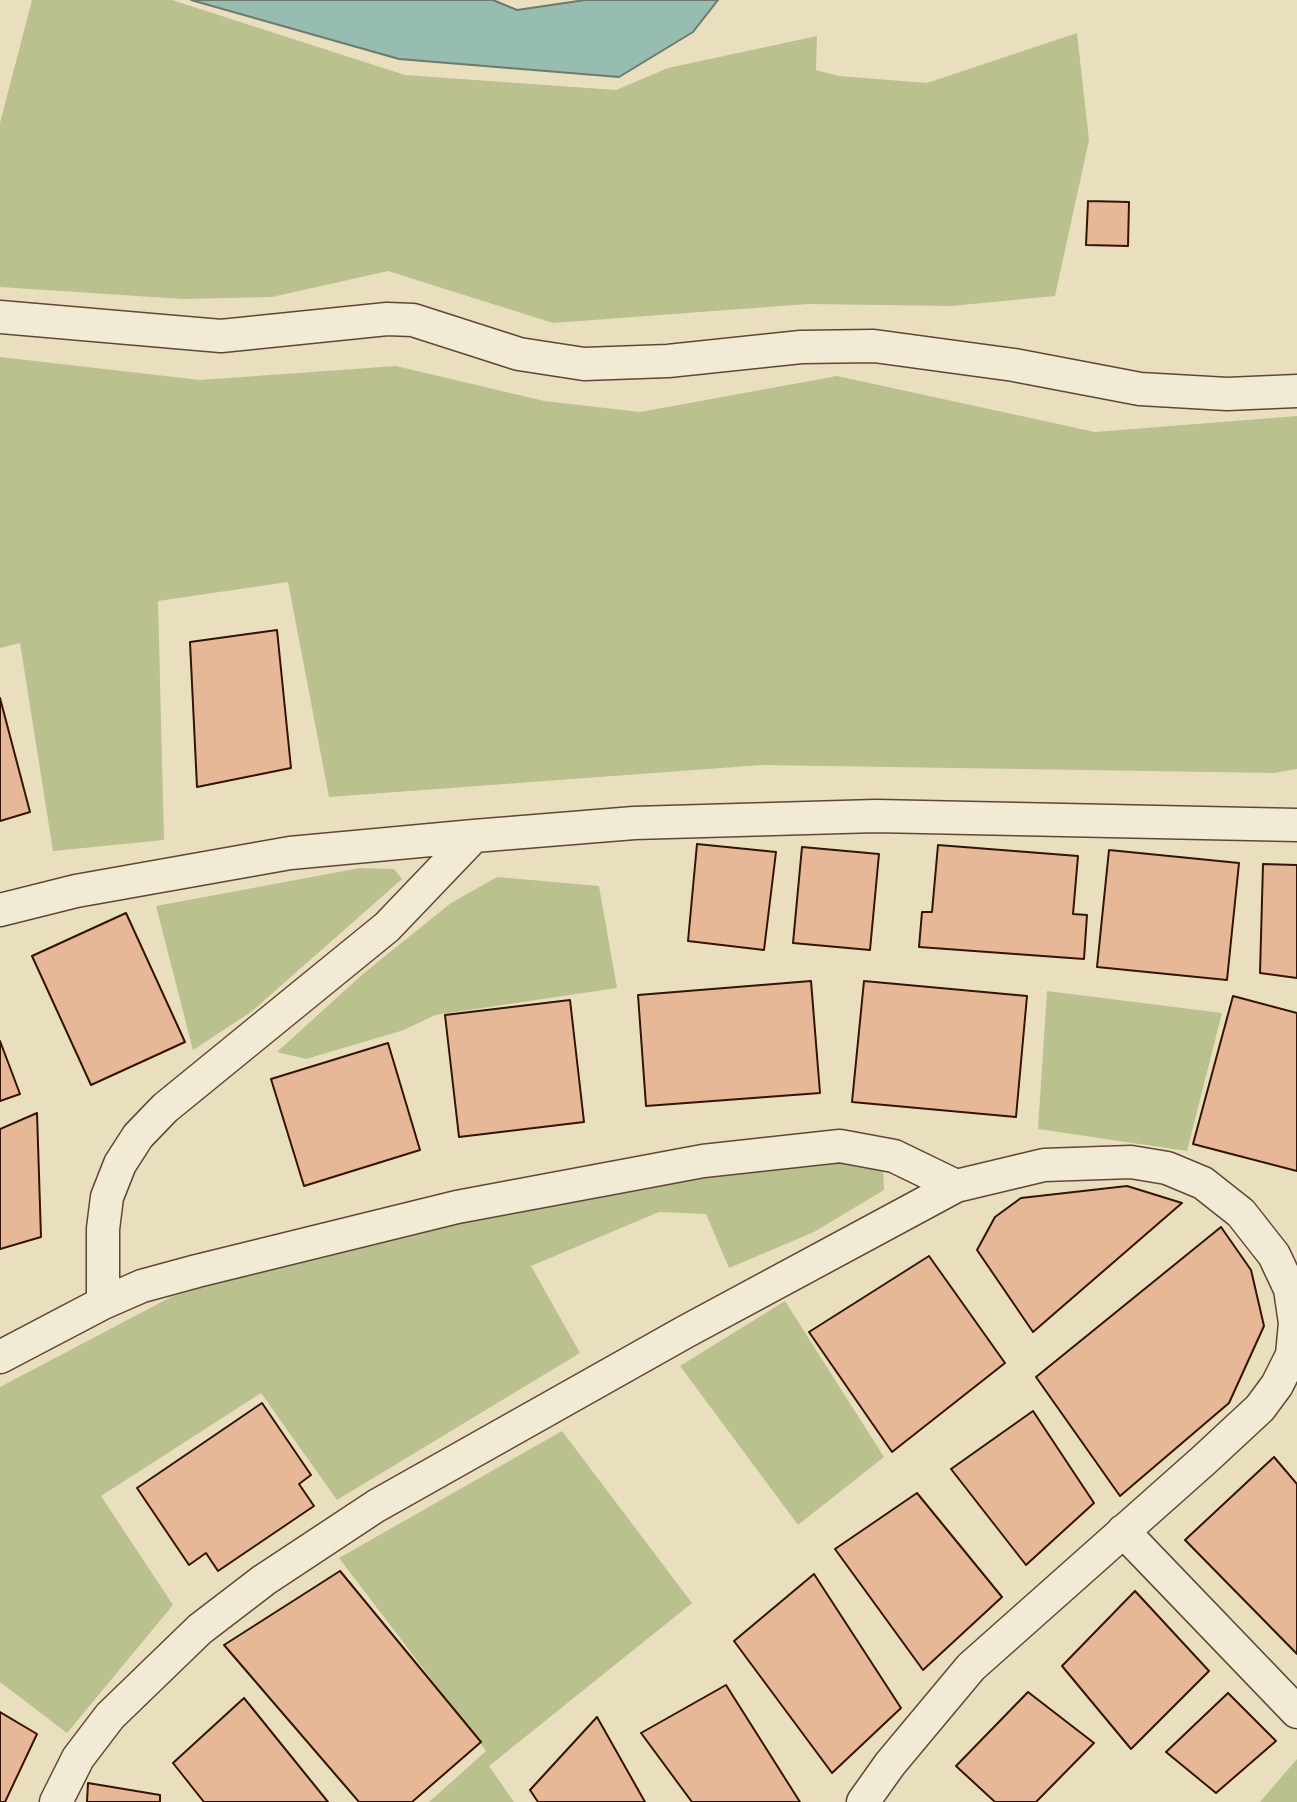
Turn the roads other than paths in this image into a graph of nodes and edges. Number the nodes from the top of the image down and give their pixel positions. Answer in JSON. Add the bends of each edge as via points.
{"nodes":[{"id":1,"x":0,"y":317,"type":"edge"},
{"id":2,"x":1297,"y":391,"type":"edge"},
{"id":3,"x":1297,"y":825,"type":"edge"},
{"id":4,"x":474,"y":836,"type":"junction"},
{"id":5,"x":0,"y":910,"type":"edge"},
{"id":6,"x":956,"y":1186,"type":"junction"},
{"id":7,"x":103,"y":1303,"type":"junction"},
{"id":8,"x":1294,"y":1354,"type":"edge"},
{"id":9,"x":0,"y":1357,"type":"edge"},
{"id":10,"x":1123,"y":1531,"type":"junction"},
{"id":11,"x":1297,"y":1712,"type":"edge"},
{"id":12,"x":56,"y":1802,"type":"edge"},
{"id":13,"x":863,"y":1802,"type":"edge"}],
"edges":[{"from":1,"to":2,"type":"street","via":[[221,336],[413,320],[519,354],[584,364],[874,346],[1140,389]]},
{"from":3,"to":4,"type":"street","via":[[876,816],[634,823]]},
{"from":4,"to":5,"type":"street","via":[[275,856]]},
{"from":4,"to":7,"type":"street","via":[[387,927],[165,1108],[138,1136],[107,1197]]},
{"from":6,"to":7,"type":"street","via":[[894,1156],[840,1146],[703,1161],[332,1236],[142,1286]]},
{"from":6,"to":8,"type":"street","via":[[1044,1165],[1131,1162],[1167,1168],[1203,1183],[1241,1213],[1274,1255],[1290,1289]]},
{"from":6,"to":12,"type":"street","via":[[685,1332],[319,1541],[200,1629],[154,1672],[78,1758]]},
{"from":7,"to":9,"type":"street"},
{"from":8,"to":10,"type":"street","via":[[1260,1408]]},
{"from":10,"to":11,"type":"street"},
{"from":10,"to":13,"type":"street","via":[[971,1667]]}]}
